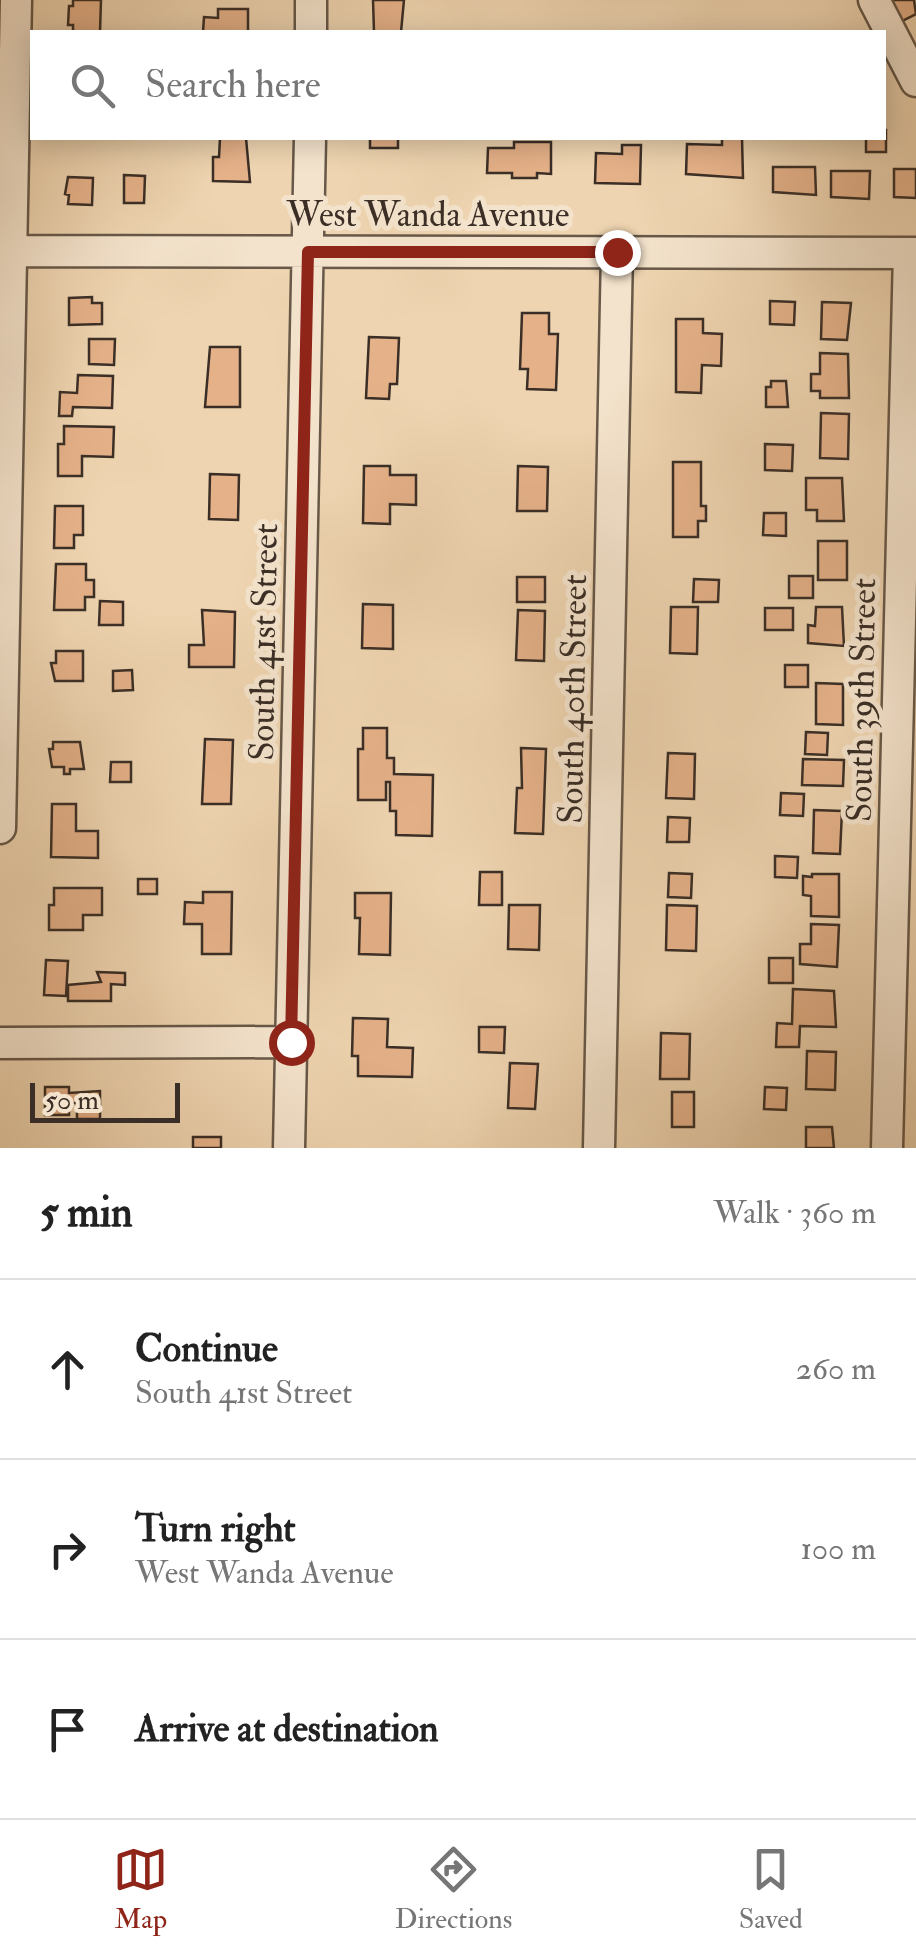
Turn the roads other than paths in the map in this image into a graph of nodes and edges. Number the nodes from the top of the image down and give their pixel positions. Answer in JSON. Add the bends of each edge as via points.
{"nodes":[{"id":1,"x":16,"y":0,"type":"edge"},
{"id":2,"x":311,"y":0,"type":"edge"},
{"id":3,"x":874,"y":0,"type":"edge"},
{"id":4,"x":310,"y":30,"type":"edge"},
{"id":5,"x":916,"y":81,"type":"edge"},
{"id":6,"x":310,"y":140,"type":"edge"},
{"id":7,"x":6,"y":251,"type":"edge"},
{"id":8,"x":308,"y":252,"type":"junction"},
{"id":9,"x":617,"y":252,"type":"junction"},
{"id":10,"x":912,"y":253,"type":"edge"},
{"id":11,"x":909,"y":529,"type":"edge"},
{"id":12,"x":0,"y":828,"type":"edge"},
{"id":13,"x":291,"y":1042,"type":"junction"},
{"id":14,"x":0,"y":1043,"type":"edge"},
{"id":15,"x":289,"y":1148,"type":"edge"},
{"id":16,"x":599,"y":1148,"type":"edge"},
{"id":17,"x":887,"y":1148,"type":"edge"}],
"edges":[{"from":1,"to":7,"type":"street"},
{"from":2,"to":4,"type":"street"},
{"from":3,"to":5,"type":"street"},
{"from":6,"to":8,"type":"street","name":"South 41st Street"},
{"from":7,"to":8,"type":"street","name":"West Wanda Avenue"},
{"from":7,"to":12,"type":"street"},
{"from":8,"to":9,"type":"street","name":"West Wanda Avenue"},
{"from":8,"to":13,"type":"street","name":"South 41st Street"},
{"from":9,"to":10,"type":"street","name":"West Wanda Avenue"},
{"from":9,"to":16,"type":"street","name":"South 40th Street"},
{"from":10,"to":11,"type":"street","name":"South 39th Street"},
{"from":11,"to":17,"type":"street","name":"South 39th Street"},
{"from":13,"to":14,"type":"street"},
{"from":13,"to":15,"type":"street","name":"South 41st Street"}]}
